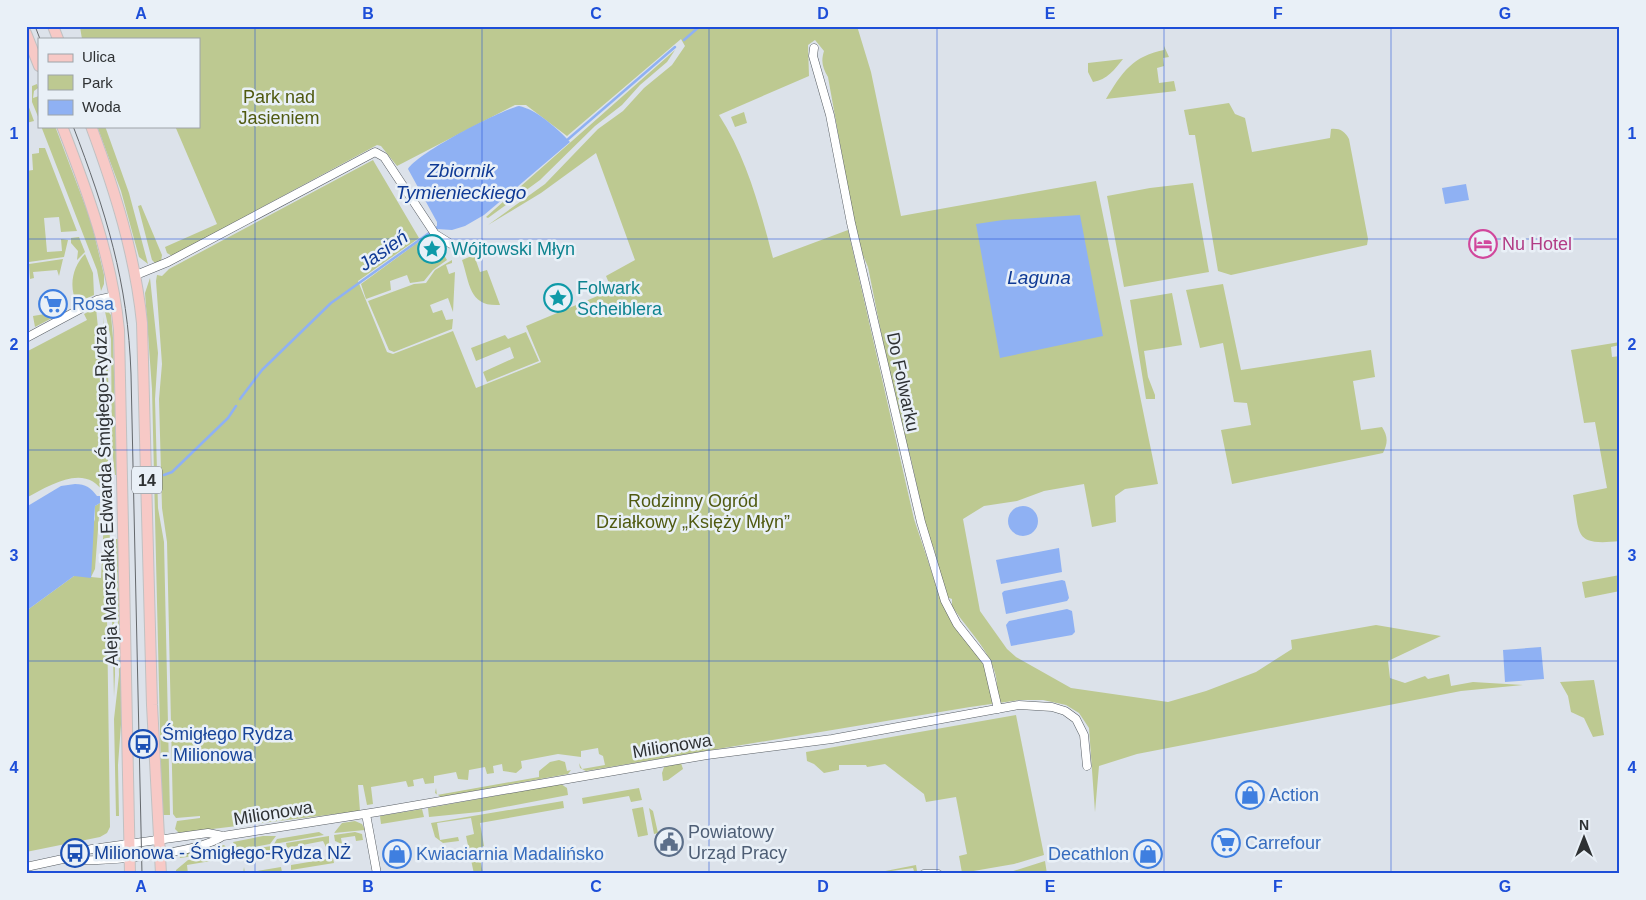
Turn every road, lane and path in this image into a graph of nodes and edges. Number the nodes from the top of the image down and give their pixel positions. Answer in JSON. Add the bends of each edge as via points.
{"nodes":[{"id":1,"x":53,"y":26,"type":"edge"},
{"id":2,"x":26,"y":33,"type":"edge"},
{"id":3,"x":58,"y":38,"type":"edge"},
{"id":4,"x":814,"y":48,"type":"dead end"},
{"id":5,"x":38,"y":63,"type":"edge"},
{"id":6,"x":63,"y":128,"type":"edge"},
{"id":7,"x":92,"y":128,"type":"edge"},
{"id":8,"x":450,"y":244,"type":"dead end"},
{"id":9,"x":136,"y":275,"type":"junction"},
{"id":10,"x":115,"y":296,"type":"junction"},
{"id":11,"x":26,"y":338,"type":"edge"},
{"id":12,"x":998,"y":709,"type":"junction"},
{"id":13,"x":1087,"y":766,"type":"dead end"},
{"id":14,"x":366,"y":814,"type":"junction"},
{"id":15,"x":222,"y":836,"type":"junction"},
{"id":16,"x":158,"y":840,"type":"junction"},
{"id":17,"x":129,"y":844,"type":"junction"},
{"id":18,"x":159,"y":853,"type":"junction"},
{"id":19,"x":130,"y":856,"type":"junction"},
{"id":20,"x":63,"y":859,"type":"junction"},
{"id":21,"x":26,"y":867,"type":"edge"},
{"id":22,"x":130,"y":874,"type":"edge"},
{"id":23,"x":161,"y":874,"type":"edge"},
{"id":24,"x":377,"y":874,"type":"edge"},
{"id":25,"x":924,"y":874,"type":"edge"},
{"id":26,"x":938,"y":874,"type":"edge"}],
"edges":[{"from":1,"to":3,"type":"main road"},
{"from":2,"to":5,"type":"main road"},
{"from":4,"to":12,"type":"street","name":"Do Folwarku","via":[[814,63],[830,115],[851,223],[920,522],[945,601],[956,624],[989,667]]},
{"from":6,"to":10,"type":"main road","name":"Aleja Marszałka Edwarda Śmigłego-Rydza","number":"14","via":[[99,226]]},
{"from":7,"to":9,"type":"main road","number":"14","via":[[116,194]]},
{"from":8,"to":9,"type":"street","via":[[432,230],[384,157],[375,152],[168,262]]},
{"from":9,"to":16,"type":"main road","number":"14","via":[[144,354]]},
{"from":10,"to":11,"type":"street","via":[[97,300]]},
{"from":10,"to":17,"type":"main road","name":"Aleja Marszałka Edwarda Śmigłego-Rydza","number":"14","via":[[121,371]]},
{"from":12,"to":13,"type":"street","name":"Milionowa","via":[[1036,705],[1071,715],[1083,732]]},
{"from":12,"to":14,"type":"street","name":"Milionowa"},
{"from":14,"to":15,"type":"street","name":"Milionowa"},
{"from":14,"to":24,"type":"street"},
{"from":15,"to":16,"type":"street","name":"Milionowa","via":[[208,833]]},
{"from":15,"to":18,"type":"street","name":"Milionowa","via":[[210,844]]},
{"from":16,"to":17,"type":"street","name":"Milionowa"},
{"from":16,"to":18,"type":"main road","number":"14"},
{"from":17,"to":19,"type":"main road","name":"Aleja Marszałka Edwarda Śmigłego-Rydza","number":"14"},
{"from":17,"to":20,"type":"street","name":"Milionowa","via":[[82,851]]},
{"from":18,"to":19,"type":"street","name":"Milionowa"},
{"from":18,"to":23,"type":"main road","number":"14"},
{"from":19,"to":20,"type":"street","name":"Milionowa","via":[[78,862]]},
{"from":19,"to":22,"type":"main road","name":"Aleja Marszałka Edwarda Śmigłego-Rydza","number":"14"},
{"from":20,"to":21,"type":"street","name":"Milionowa"},
{"from":25,"to":26,"type":"street"}]}
